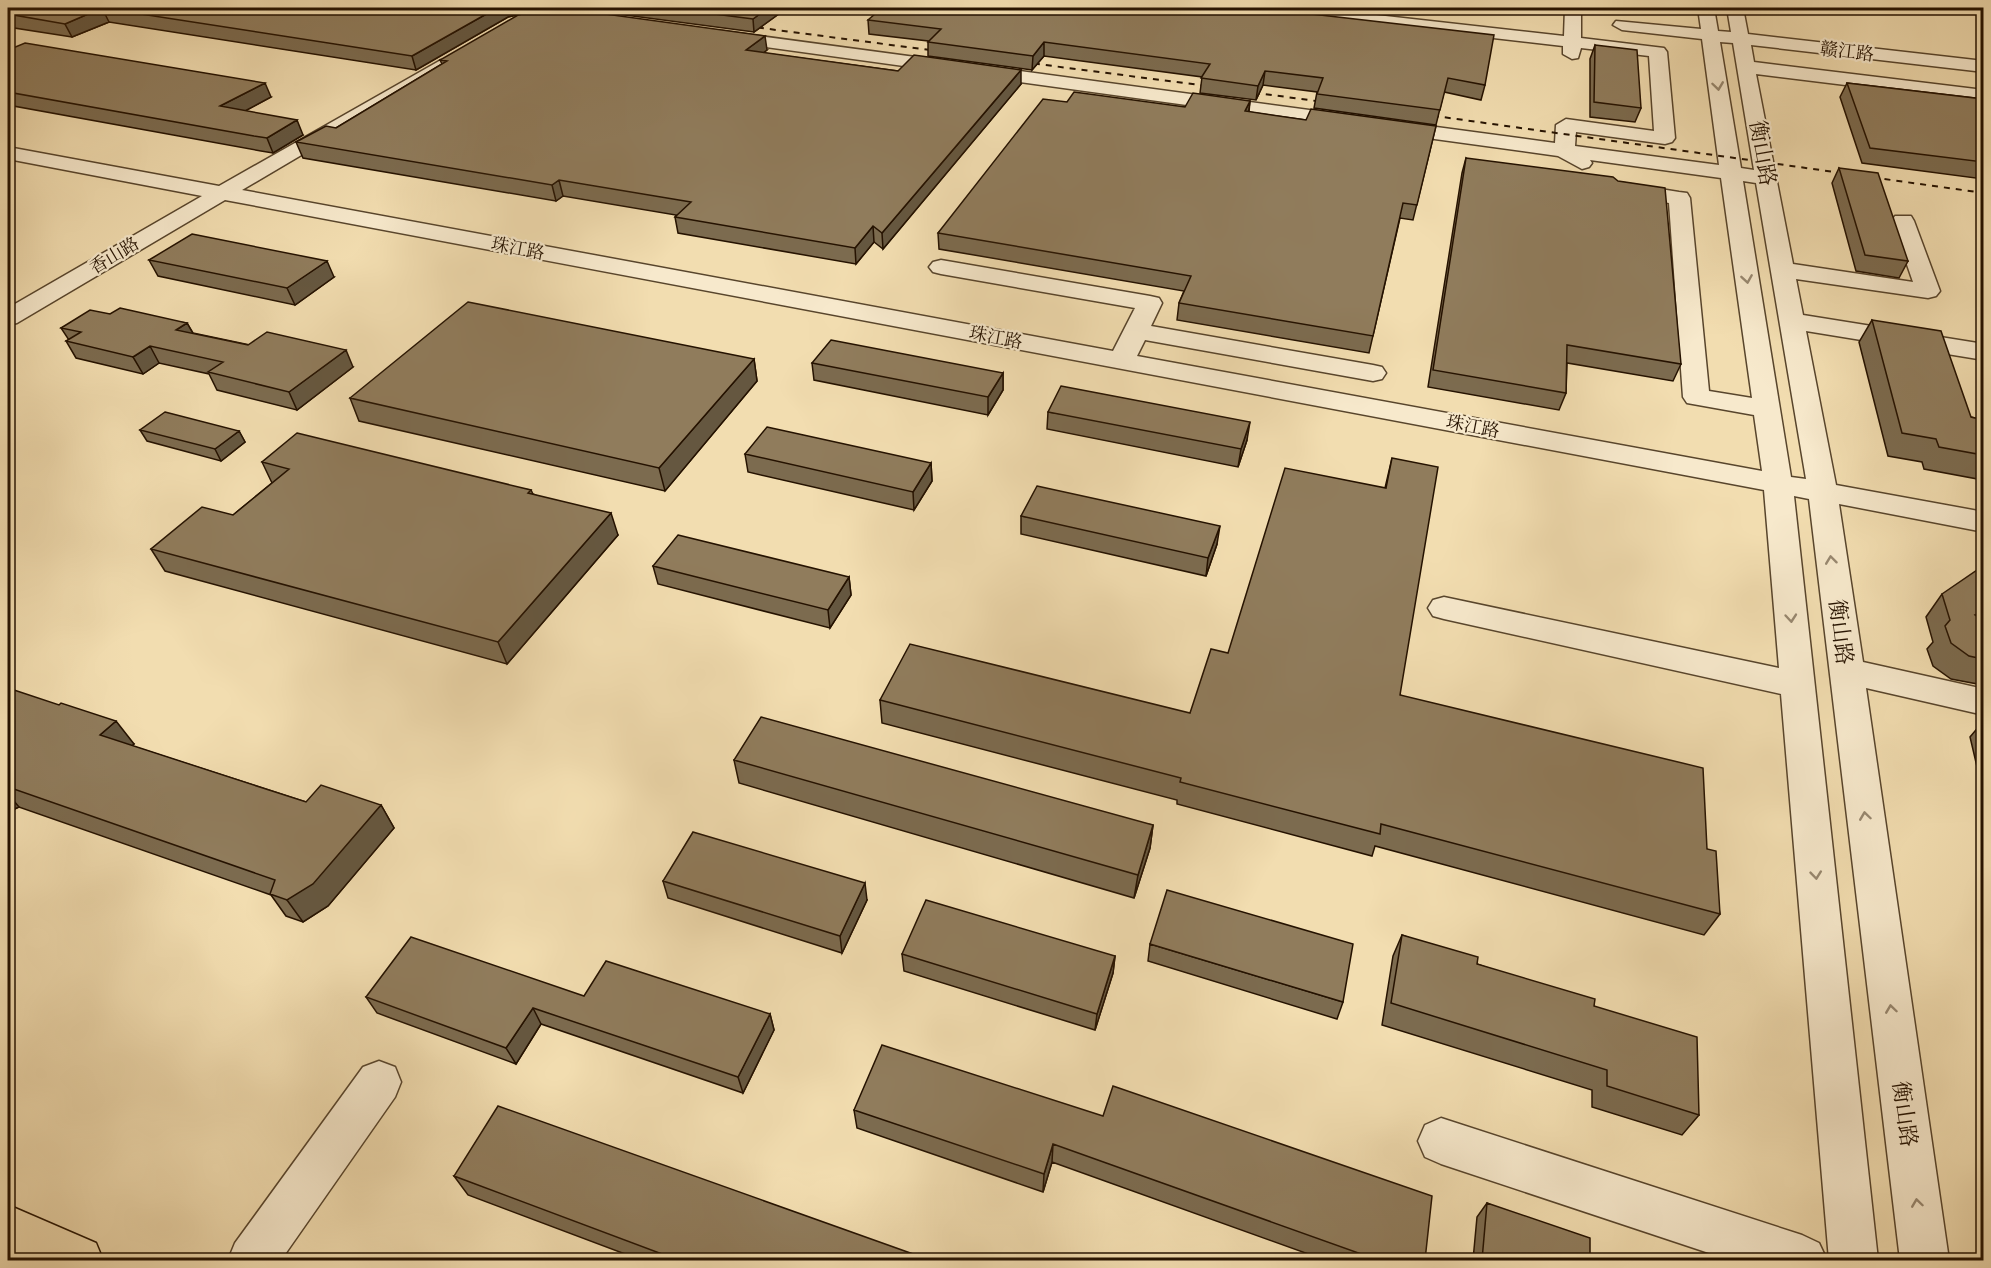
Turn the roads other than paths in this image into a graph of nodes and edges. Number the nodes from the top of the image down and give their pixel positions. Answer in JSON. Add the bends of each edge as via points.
{"nodes":[{"id":1,"x":1275,"y":8,"type":"edge"},
{"id":2,"x":1735,"y":8,"type":"edge"},
{"id":3,"x":1574,"y":14,"type":"edge"},
{"id":4,"x":1551,"y":17,"type":"dead end"},
{"id":5,"x":702,"y":34,"type":"edge"},
{"id":6,"x":1726,"y":38,"type":"edge"},
{"id":7,"x":1572,"y":48,"type":"junction"},
{"id":8,"x":453,"y":59,"type":"edge"},
{"id":9,"x":1983,"y":67,"type":"edge"},
{"id":10,"x":1983,"y":96,"type":"edge"},
{"id":11,"x":1565,"y":151,"type":"junction"},
{"id":12,"x":8,"y":153,"type":"edge"},
{"id":13,"x":1731,"y":173,"type":"junction"},
{"id":14,"x":1767,"y":178,"type":"junction"},
{"id":15,"x":220,"y":193,"type":"junction"},
{"id":16,"x":1903,"y":221,"type":"dead end"},
{"id":17,"x":941,"y":267,"type":"dead end"},
{"id":18,"x":1784,"y":270,"type":"junction"},
{"id":19,"x":8,"y":318,"type":"edge"},
{"id":20,"x":1792,"y":321,"type":"junction"},
{"id":21,"x":1137,"y":331,"type":"junction"},
{"id":22,"x":1983,"y":352,"type":"edge"},
{"id":23,"x":1122,"y":360,"type":"junction"},
{"id":24,"x":1373,"y":373,"type":"dead end"},
{"id":25,"x":1767,"y":409,"type":"junction"},
{"id":26,"x":1778,"y":484,"type":"junction"},
{"id":27,"x":1822,"y":492,"type":"junction"},
{"id":28,"x":1983,"y":522,"type":"edge"},
{"id":29,"x":1444,"y":608,"type":"dead end"},
{"id":30,"x":1845,"y":671,"type":"junction"},
{"id":31,"x":1797,"y":685,"type":"junction"},
{"id":32,"x":1983,"y":702,"type":"edge"},
{"id":33,"x":379,"y":1082,"type":"dead end"},
{"id":34,"x":1441,"y":1141,"type":"dead end"},
{"id":35,"x":252,"y":1260,"type":"edge"},
{"id":36,"x":1802,"y":1260,"type":"edge"},
{"id":37,"x":1854,"y":1260,"type":"edge"},
{"id":38,"x":1925,"y":1260,"type":"edge"}],
"edges":[{"from":1,"to":7,"type":"street"},
{"from":2,"to":6,"type":"street","name":"衡山路"},
{"from":3,"to":4,"type":"street"},
{"from":3,"to":6,"type":"street","via":[[1599,22]]},
{"from":3,"to":7,"type":"street"},
{"from":5,"to":11,"type":"street"},
{"from":6,"to":9,"type":"street","name":"赣江路"},
{"from":6,"to":10,"type":"street"},
{"from":6,"to":13,"type":"street","name":"衡山路","one_way":true},
{"from":6,"to":14,"type":"street","name":"衡山路"},
{"from":7,"to":11,"type":"street","via":[[1658,52],[1665,138],[1566,125]]},
{"from":8,"to":15,"type":"street","name":"香山路"},
{"from":11,"to":13,"type":"street"},
{"from":11,"to":25,"type":"street","via":[[1621,189],[1679,198],[1696,397]]},
{"from":12,"to":15,"type":"street","name":"珠江路"},
{"from":13,"to":14,"type":"street"},
{"from":13,"to":25,"type":"street","name":"衡山路","one_way":true},
{"from":14,"to":18,"type":"street","name":"衡山路"},
{"from":15,"to":19,"type":"street","name":"香山路"},
{"from":15,"to":23,"type":"street","name":"珠江路"},
{"from":16,"to":18,"type":"street","via":[[1928,291]]},
{"from":17,"to":21,"type":"street","via":[[1150,303]]},
{"from":18,"to":20,"type":"street","name":"衡山路"},
{"from":20,"to":22,"type":"street"},
{"from":20,"to":27,"type":"street","name":"衡山路"},
{"from":21,"to":23,"type":"street"},
{"from":21,"to":24,"type":"street"},
{"from":23,"to":26,"type":"street","name":"珠江路"},
{"from":25,"to":26,"type":"street","name":"衡山路"},
{"from":26,"to":27,"type":"street","name":"珠江路"},
{"from":26,"to":31,"type":"street","name":"衡山路","one_way":true},
{"from":27,"to":28,"type":"street","name":"珠江路"},
{"from":30,"to":27,"type":"street","name":"衡山路","one_way":true},
{"from":29,"to":31,"type":"street"},
{"from":30,"to":32,"type":"street"},
{"from":38,"to":30,"type":"street","name":"衡山路","one_way":true},
{"from":31,"to":37,"type":"street","name":"衡山路","one_way":true},
{"from":33,"to":35,"type":"street"},
{"from":34,"to":36,"type":"street"}]}
